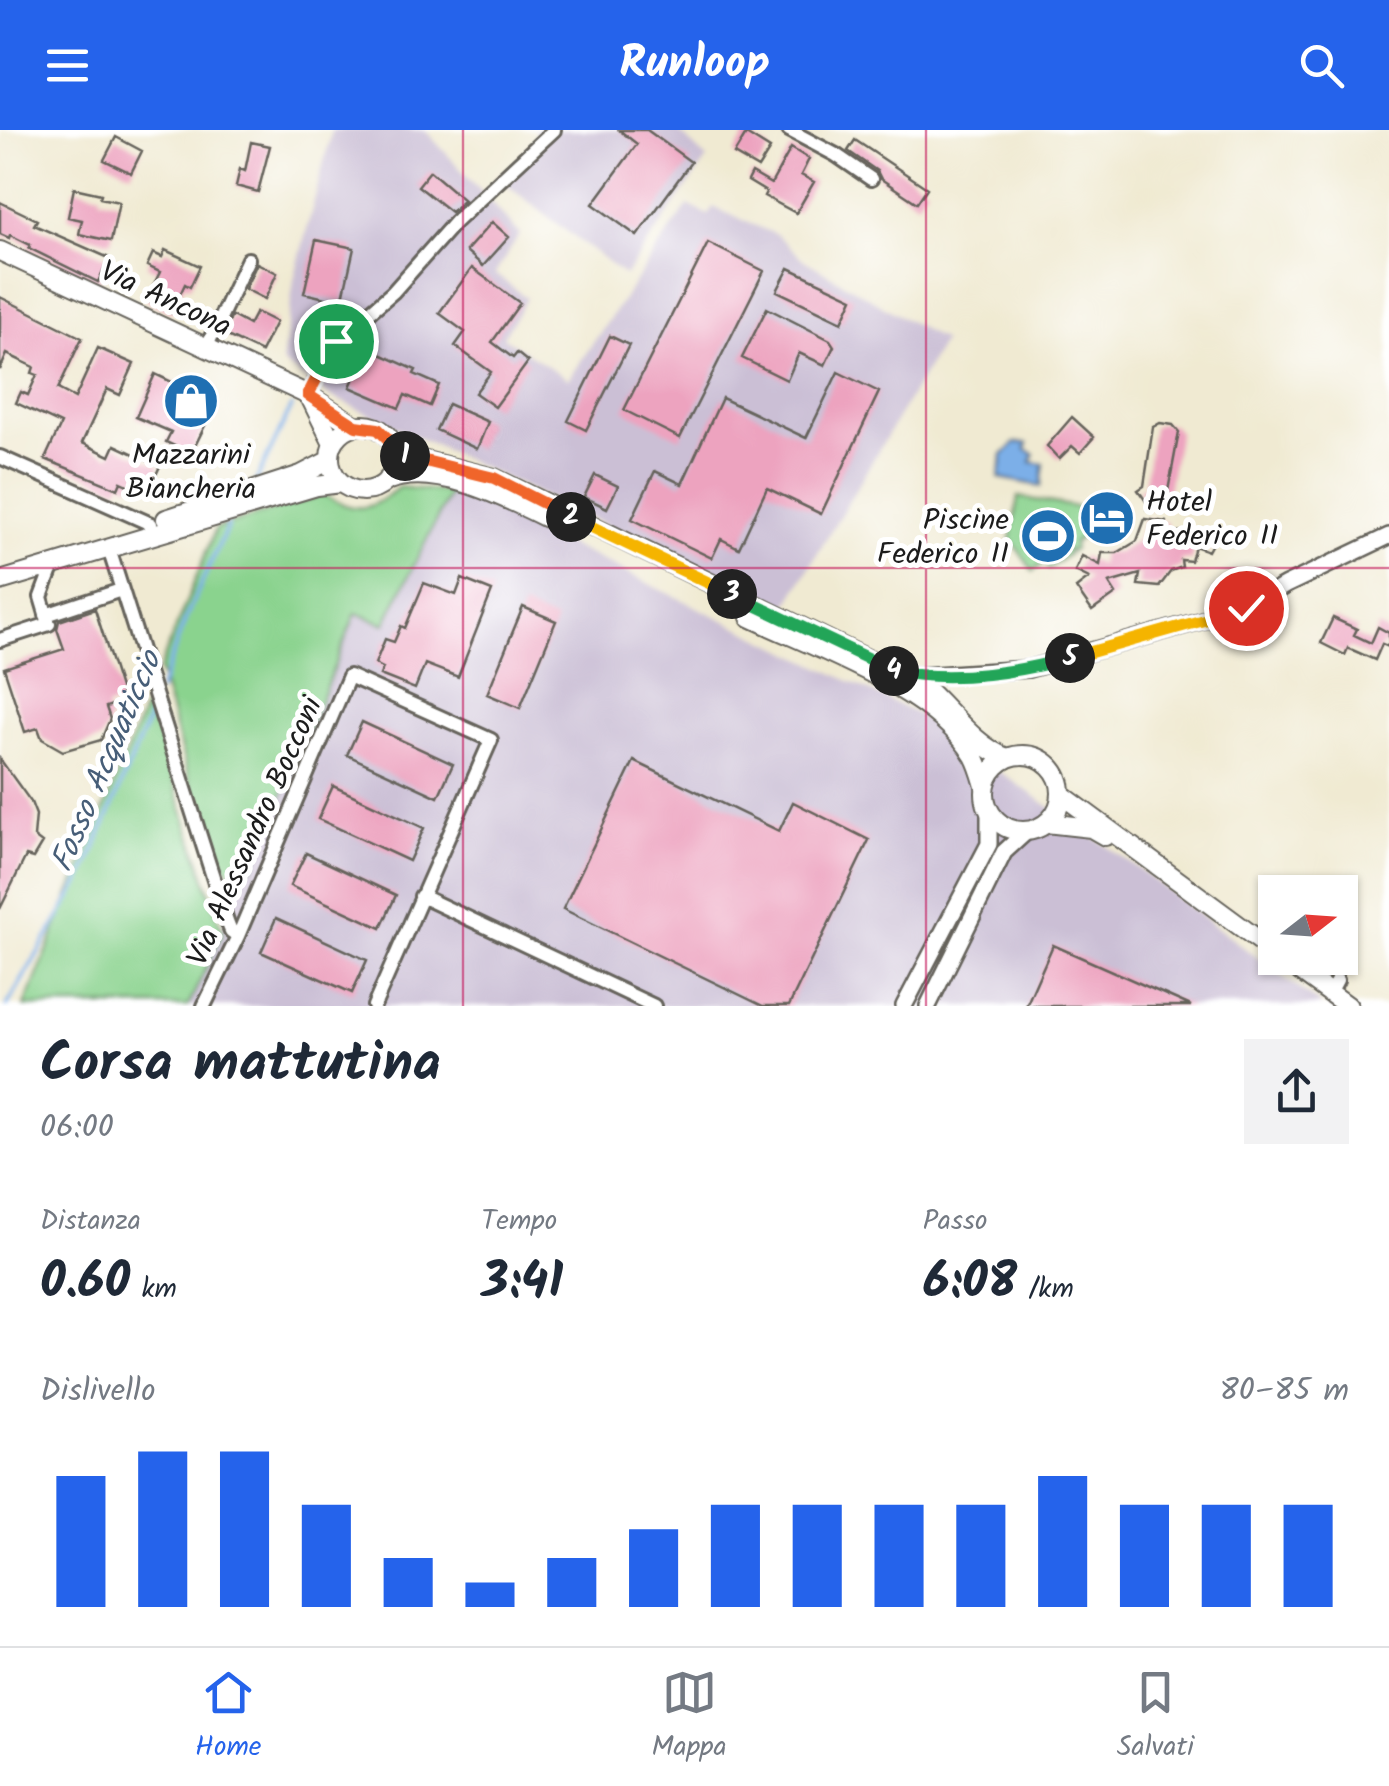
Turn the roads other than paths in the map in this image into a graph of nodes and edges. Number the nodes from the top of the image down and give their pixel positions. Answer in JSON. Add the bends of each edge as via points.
{"nodes":[{"id":1,"x":789,"y":130,"type":"edge"},
{"id":2,"x":545,"y":133,"type":"edge"},
{"id":3,"x":870,"y":179,"type":"dead end"},
{"id":4,"x":0,"y":251,"type":"edge"},
{"id":5,"x":248,"y":258,"type":"dead end"},
{"id":6,"x":206,"y":348,"type":"junction"},
{"id":7,"x":308,"y":395,"type":"junction"},
{"id":8,"x":356,"y":426,"type":"junction"},
{"id":9,"x":392,"y":445,"type":"junction"},
{"id":10,"x":331,"y":452,"type":"junction"},
{"id":11,"x":0,"y":457,"type":"edge"},
{"id":12,"x":386,"y":481,"type":"junction"},
{"id":13,"x":341,"y":483,"type":"junction"},
{"id":14,"x":151,"y":524,"type":"junction"},
{"id":15,"x":1389,"y":536,"type":"edge"},
{"id":16,"x":109,"y":548,"type":"junction"},
{"id":17,"x":53,"y":565,"type":"junction"},
{"id":18,"x":0,"y":570,"type":"edge"},
{"id":19,"x":0,"y":581,"type":"edge"},
{"id":20,"x":121,"y":590,"type":"junction"},
{"id":21,"x":46,"y":615,"type":"junction"},
{"id":22,"x":0,"y":640,"type":"edge"},
{"id":23,"x":890,"y":670,"type":"junction"},
{"id":24,"x":1007,"y":758,"type":"junction"},
{"id":25,"x":985,"y":786,"type":"junction"},
{"id":26,"x":1062,"y":795,"type":"junction"},
{"id":27,"x":989,"y":810,"type":"junction"},
{"id":28,"x":1046,"y":823,"type":"junction"},
{"id":29,"x":1027,"y":831,"type":"junction"},
{"id":30,"x":1154,"y":862,"type":"junction"},
{"id":31,"x":422,"y":896,"type":"junction"},
{"id":32,"x":238,"y":936,"type":"junction"},
{"id":33,"x":1258,"y":939,"type":"edge"},
{"id":34,"x":1314,"y":975,"type":"edge"},
{"id":35,"x":204,"y":1006,"type":"edge"},
{"id":36,"x":374,"y":1006,"type":"edge"},
{"id":37,"x":654,"y":1006,"type":"edge"},
{"id":38,"x":904,"y":1006,"type":"edge"},
{"id":39,"x":928,"y":1006,"type":"edge"},
{"id":40,"x":1348,"y":1006,"type":"edge"}],
"edges":[{"from":1,"to":3,"type":"street"},
{"from":2,"to":7,"type":"street","via":[[393,292],[336,341]]},
{"from":4,"to":6,"type":"main road","name":"Via Ancona"},
{"from":5,"to":6,"type":"street"},
{"from":6,"to":7,"type":"main road","name":"Via Ancona"},
{"from":7,"to":8,"type":"main road","name":"Via Ancona"},
{"from":7,"to":10,"type":"main road"},
{"from":8,"to":9,"type":"main road","via":[[378,429]]},
{"from":8,"to":10,"type":"main road","via":[[342,432]]},
{"from":9,"to":12,"type":"main road","via":[[395,460]]},
{"from":9,"to":23,"type":"main road","via":[[405,456],[494,478]]},
{"from":10,"to":13,"type":"main road"},
{"from":10,"to":14,"type":"main road","via":[[302,475]]},
{"from":11,"to":14,"type":"street"},
{"from":12,"to":13,"type":"main road","via":[[368,491]]},
{"from":12,"to":25,"type":"main road","via":[[438,477],[491,491],[914,696],[964,744]]},
{"from":13,"to":16,"type":"main road"},
{"from":14,"to":18,"type":"main road"},
{"from":15,"to":23,"type":"street","via":[[1246,608],[1028,670],[918,676]]},
{"from":16,"to":17,"type":"main road"},
{"from":16,"to":20,"type":"street"},
{"from":17,"to":19,"type":"main road"},
{"from":17,"to":21,"type":"street","via":[[42,596]]},
{"from":20,"to":21,"type":"street"},
{"from":20,"to":32,"type":"street","via":[[226,922]]},
{"from":21,"to":22,"type":"street","via":[[49,624]]},
{"from":23,"to":24,"type":"main road","via":[[923,686],[987,750]]},
{"from":24,"to":25,"type":"main road"},
{"from":24,"to":26,"type":"main road","via":[[1042,759],[1055,771]]},
{"from":25,"to":27,"type":"main road"},
{"from":26,"to":28,"type":"main road"},
{"from":26,"to":30,"type":"main road"},
{"from":27,"to":29,"type":"main road","via":[[1005,826]]},
{"from":27,"to":38,"type":"street","via":[[988,844]]},
{"from":28,"to":29,"type":"main road"},
{"from":28,"to":30,"type":"main road","via":[[1091,828]]},
{"from":29,"to":39,"type":"street","via":[[1004,852]]},
{"from":30,"to":33,"type":"main road"},
{"from":31,"to":32,"type":"street","name":"Via Alessandro Bocconi","via":[[490,740],[348,676]]},
{"from":31,"to":36,"type":"street"},
{"from":31,"to":37,"type":"street"},
{"from":32,"to":35,"type":"street","name":"Via Alessandro Bocconi"},
{"from":34,"to":40,"type":"main road","via":[[1334,986]]}]}
